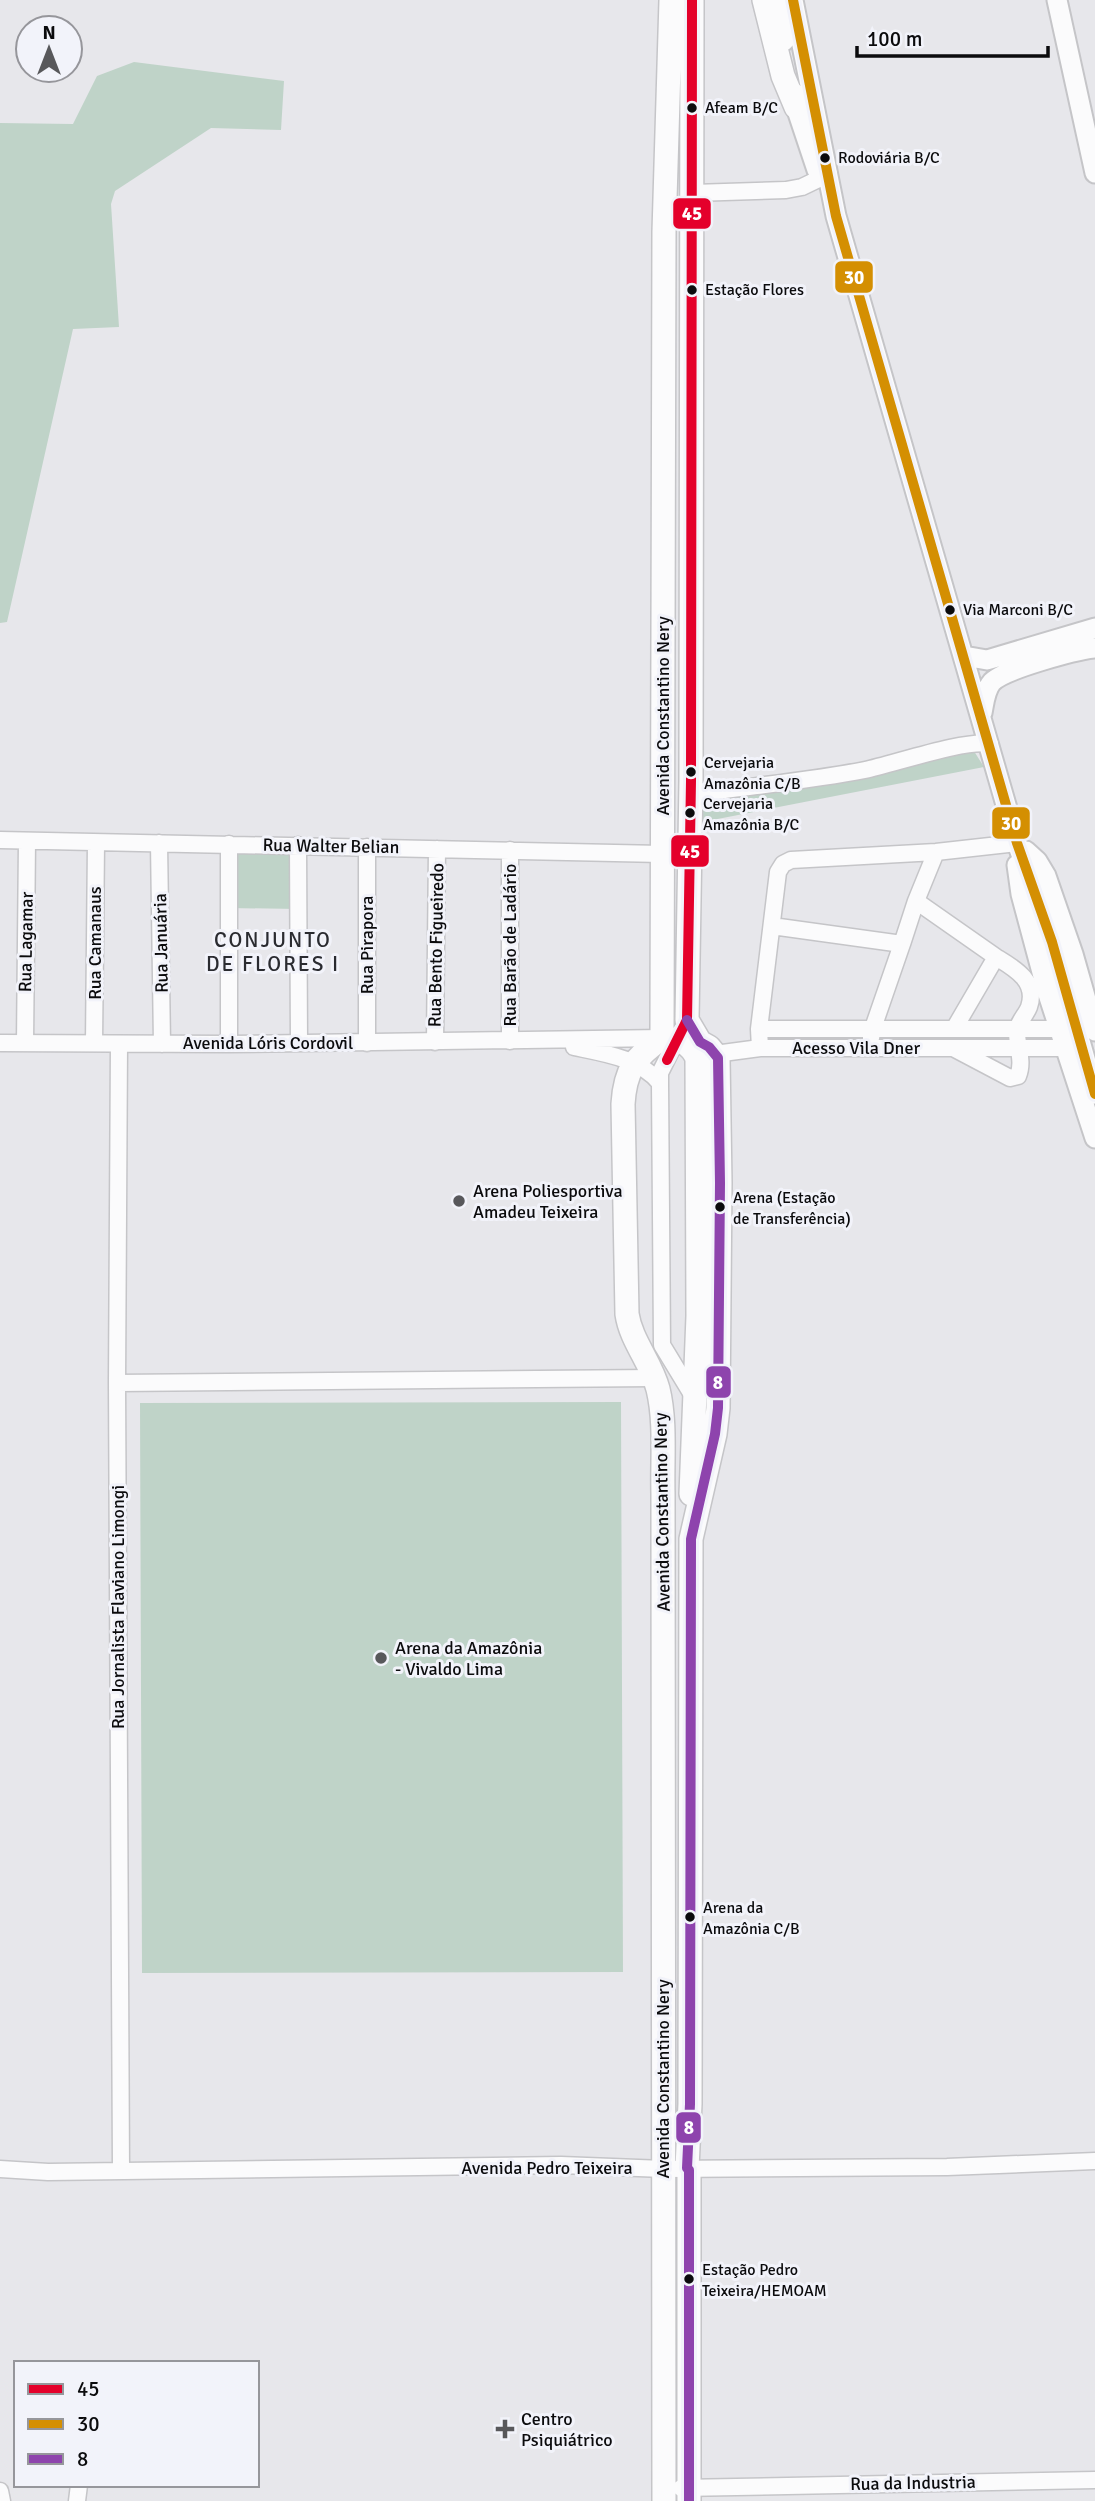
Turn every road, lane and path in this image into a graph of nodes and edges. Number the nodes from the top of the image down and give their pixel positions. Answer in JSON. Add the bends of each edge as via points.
{"nodes":[{"id":1,"x":664,"y":0,"type":"edge"},
{"id":2,"x":671,"y":0,"type":"edge"},
{"id":3,"x":692,"y":0,"type":"edge"},
{"id":4,"x":764,"y":0,"type":"edge"},
{"id":5,"x":777,"y":0,"type":"edge"},
{"id":6,"x":793,"y":0,"type":"edge"},
{"id":7,"x":1057,"y":0,"type":"edge"},
{"id":8,"x":668,"y":62,"type":"junction"},
{"id":9,"x":796,"y":107,"type":"junction"},
{"id":10,"x":1095,"y":173,"type":"edge"},
{"id":11,"x":824,"y":176,"type":"junction"},
{"id":12,"x":693,"y":193,"type":"junction"},
{"id":13,"x":1095,"y":628,"type":"edge"},
{"id":14,"x":1095,"y":648,"type":"edge"},
{"id":15,"x":964,"y":656,"type":"junction"},
{"id":16,"x":982,"y":716,"type":"junction"},
{"id":17,"x":990,"y":744,"type":"junction"},
{"id":18,"x":691,"y":781,"type":"junction"},
{"id":19,"x":0,"y":840,"type":"edge"},
{"id":20,"x":27,"y":841,"type":"junction"},
{"id":21,"x":96,"y":843,"type":"junction"},
{"id":22,"x":159,"y":843,"type":"junction"},
{"id":23,"x":1017,"y":843,"type":"junction"},
{"id":24,"x":229,"y":844,"type":"junction"},
{"id":25,"x":298,"y":845,"type":"junction"},
{"id":26,"x":368,"y":847,"type":"junction"},
{"id":27,"x":437,"y":849,"type":"junction"},
{"id":28,"x":510,"y":850,"type":"junction"},
{"id":29,"x":936,"y":852,"type":"junction"},
{"id":30,"x":663,"y":854,"type":"junction"},
{"id":31,"x":916,"y":901,"type":"junction"},
{"id":32,"x":772,"y":926,"type":"junction"},
{"id":33,"x":902,"y":944,"type":"junction"},
{"id":34,"x":996,"y":957,"type":"junction"},
{"id":35,"x":873,"y":1028,"type":"junction"},
{"id":36,"x":759,"y":1029,"type":"junction"},
{"id":37,"x":954,"y":1029,"type":"junction"},
{"id":38,"x":1017,"y":1029,"type":"junction"},
{"id":39,"x":1059,"y":1029,"type":"junction"},
{"id":40,"x":929,"y":1030,"type":"junction"},
{"id":41,"x":1095,"y":1031,"type":"edge"},
{"id":42,"x":675,"y":1033,"type":"junction"},
{"id":43,"x":536,"y":1040,"type":"junction"},
{"id":44,"x":510,"y":1041,"type":"junction"},
{"id":45,"x":367,"y":1042,"type":"junction"},
{"id":46,"x":435,"y":1042,"type":"junction"},
{"id":47,"x":0,"y":1043,"type":"edge"},
{"id":48,"x":25,"y":1043,"type":"junction"},
{"id":49,"x":94,"y":1043,"type":"junction"},
{"id":50,"x":299,"y":1043,"type":"junction"},
{"id":51,"x":119,"y":1044,"type":"junction"},
{"id":52,"x":162,"y":1044,"type":"junction"},
{"id":53,"x":229,"y":1044,"type":"junction"},
{"id":54,"x":760,"y":1048,"type":"junction"},
{"id":55,"x":870,"y":1048,"type":"junction"},
{"id":56,"x":953,"y":1048,"type":"junction"},
{"id":57,"x":1019,"y":1048,"type":"junction"},
{"id":58,"x":1065,"y":1048,"type":"junction"},
{"id":59,"x":715,"y":1054,"type":"junction"},
{"id":60,"x":634,"y":1063,"type":"junction"},
{"id":61,"x":660,"y":1083,"type":"junction"},
{"id":62,"x":1095,"y":1094,"type":"edge"},
{"id":63,"x":1095,"y":1138,"type":"edge"},
{"id":64,"x":654,"y":1378,"type":"junction"},
{"id":65,"x":117,"y":1383,"type":"junction"},
{"id":66,"x":693,"y":1396,"type":"junction"},
{"id":67,"x":691,"y":1539,"type":"junction"},
{"id":68,"x":1095,"y":2161,"type":"edge"},
{"id":69,"x":687,"y":2168,"type":"junction"},
{"id":70,"x":0,"y":2169,"type":"edge"},
{"id":71,"x":664,"y":2169,"type":"junction"},
{"id":72,"x":121,"y":2170,"type":"junction"},
{"id":73,"x":40,"y":2172,"type":"junction"},
{"id":74,"x":0,"y":2177,"type":"edge"},
{"id":75,"x":1095,"y":2480,"type":"edge"},
{"id":76,"x":0,"y":2491,"type":"edge"},
{"id":77,"x":689,"y":2494,"type":"edge"},
{"id":78,"x":664,"y":2495,"type":"edge"},
{"id":79,"x":2,"y":2501,"type":"edge"}],
"edges":[{"from":1,"to":8,"type":"highway"},
{"from":2,"to":8,"type":"highway","name":"Avenida Constantino Nery"},
{"from":3,"to":12,"type":"highway","name":"Avenida Constantino Nery"},
{"from":4,"to":9,"type":"highway","via":[[783,76]]},
{"from":5,"to":9,"type":"main road"},
{"from":6,"to":11,"type":"main road"},
{"from":7,"to":10,"type":"main road"},
{"from":8,"to":30,"type":"highway","name":"Avenida Constantino Nery"},
{"from":9,"to":11,"type":"main road"},
{"from":11,"to":12,"type":"street","via":[[786,190]]},
{"from":11,"to":15,"type":"main road"},
{"from":12,"to":18,"type":"highway","name":"Avenida Constantino Nery"},
{"from":13,"to":15,"type":"main road","via":[[987,660]]},
{"from":14,"to":16,"type":"main road","via":[[1000,675],[990,685]]},
{"from":15,"to":16,"type":"main road"},
{"from":16,"to":17,"type":"main road"},
{"from":17,"to":18,"type":"street","via":[[972,744],[866,769],[711,792],[698,791]]},
{"from":17,"to":23,"type":"main road"},
{"from":18,"to":42,"type":"highway","name":"Avenida Constantino Nery"},
{"from":19,"to":20,"type":"street","name":"Rua Walter Belian"},
{"from":20,"to":21,"type":"street","name":"Rua Walter Belian"},
{"from":20,"to":48,"type":"street","name":"Rua Lagamar"},
{"from":21,"to":22,"type":"street","name":"Rua Walter Belian"},
{"from":21,"to":49,"type":"street","name":"Rua Camanaus"},
{"from":22,"to":24,"type":"street","name":"Rua Walter Belian"},
{"from":22,"to":52,"type":"street","name":"Rua Januária"},
{"from":23,"to":29,"type":"street"},
{"from":23,"to":39,"type":"main road","via":[[1021,894]]},
{"from":23,"to":41,"type":"main road","via":[[1046,876]]},
{"from":23,"to":62,"type":"main road","via":[[1052,943]]},
{"from":24,"to":25,"type":"street","name":"Rua Walter Belian"},
{"from":24,"to":53,"type":"street"},
{"from":25,"to":26,"type":"street","name":"Rua Walter Belian"},
{"from":25,"to":50,"type":"street"},
{"from":26,"to":27,"type":"street","name":"Rua Walter Belian"},
{"from":26,"to":45,"type":"street","name":"Rua Pirapora"},
{"from":27,"to":28,"type":"street","name":"Rua Walter Belian"},
{"from":27,"to":46,"type":"street","name":"Rua Bento Figueiredo"},
{"from":28,"to":30,"type":"street","name":"Rua Walter Belian"},
{"from":28,"to":44,"type":"street","name":"Rua Barão de Ladário"},
{"from":29,"to":31,"type":"street","name":"Acesso Vila Dner"},
{"from":29,"to":32,"type":"street","via":[[791,860],[778,872]]},
{"from":30,"to":42,"type":"highway","name":"Avenida Constantino Nery"},
{"from":31,"to":33,"type":"street","name":"Acesso Vila Dner"},
{"from":31,"to":34,"type":"street","name":"Acesso Vila Dner"},
{"from":32,"to":33,"type":"street"},
{"from":32,"to":36,"type":"street"},
{"from":33,"to":35,"type":"street","name":"Acesso Vila Dner"},
{"from":34,"to":37,"type":"street"},
{"from":34,"to":38,"type":"street","name":"Acesso Vila Dner","via":[[1022,973],[1029,984],[1029,1006]]},
{"from":35,"to":36,"type":"street","name":"Acesso Vila Dner"},
{"from":35,"to":40,"type":"street","name":"Acesso Vila Dner"},
{"from":35,"to":55,"type":"street"},
{"from":36,"to":54,"type":"street"},
{"from":37,"to":38,"type":"street","name":"Acesso Vila Dner"},
{"from":37,"to":40,"type":"street","name":"Acesso Vila Dner"},
{"from":38,"to":39,"type":"street","name":"Acesso Vila Dner"},
{"from":38,"to":57,"type":"street","name":"Acesso Vila Dner"},
{"from":39,"to":58,"type":"main road"},
{"from":40,"to":56,"type":"street","name":"Acesso Vila Dner"},
{"from":42,"to":43,"type":"street","name":"Avenida Lóris Cordovil"},
{"from":42,"to":59,"type":"highway","via":[[700,1042]]},
{"from":42,"to":60,"type":"highway","name":"Avenida Constantino Nery","via":[[646,1049]]},
{"from":42,"to":61,"type":"street"},
{"from":42,"to":66,"type":"highway","via":[[697,1058],[698,1316]]},
{"from":43,"to":44,"type":"street","name":"Avenida Lóris Cordovil"},
{"from":43,"to":60,"type":"street","name":"Avenida Lóris Cordovil"},
{"from":44,"to":46,"type":"street","name":"Avenida Lóris Cordovil"},
{"from":45,"to":46,"type":"street","name":"Avenida Lóris Cordovil"},
{"from":45,"to":50,"type":"street","name":"Avenida Lóris Cordovil"},
{"from":47,"to":48,"type":"street","name":"Avenida Lóris Cordovil"},
{"from":48,"to":49,"type":"street","name":"Avenida Lóris Cordovil"},
{"from":49,"to":51,"type":"street","name":"Avenida Lóris Cordovil"},
{"from":50,"to":53,"type":"street","name":"Avenida Lóris Cordovil"},
{"from":51,"to":52,"type":"street","name":"Avenida Lóris Cordovil"},
{"from":51,"to":65,"type":"street","name":"Rua Jornalista Flaviano Limongi"},
{"from":52,"to":53,"type":"street","name":"Avenida Lóris Cordovil"},
{"from":54,"to":55,"type":"street","name":"Acesso Vila Dner"},
{"from":54,"to":59,"type":"street","name":"Acesso Vila Dner"},
{"from":55,"to":56,"type":"street","name":"Acesso Vila Dner"},
{"from":56,"to":57,"type":"street","name":"Acesso Vila Dner"},
{"from":56,"to":57,"type":"street","name":"Acesso Vila Dner","via":[[1010,1078],[1021,1070]]},
{"from":57,"to":58,"type":"street","name":"Acesso Vila Dner"},
{"from":58,"to":63,"type":"main road"},
{"from":59,"to":67,"type":"highway","name":"Avenida Constantino Nery","via":[[720,1182],[718,1408]]},
{"from":60,"to":61,"type":"street","name":"Avenida Lóris Cordovil"},
{"from":60,"to":64,"type":"highway","name":"Avenida Constantino Nery","via":[[624,1084],[623,1104],[627,1314]]},
{"from":61,"to":66,"type":"street","via":[[662,1345]]},
{"from":64,"to":65,"type":"street"},
{"from":64,"to":71,"type":"highway","name":"Avenida Constantino Nery","via":[[661,1409],[663,1494]]},
{"from":65,"to":72,"type":"street","name":"Rua Jornalista Flaviano Limongi"},
{"from":66,"to":67,"type":"highway"},
{"from":67,"to":69,"type":"highway","name":"Avenida Constantino Nery"},
{"from":68,"to":69,"type":"street","name":"Avenida Pedro Teixeira"},
{"from":69,"to":71,"type":"street","name":"Avenida Pedro Teixeira"},
{"from":69,"to":77,"type":"highway","name":"Avenida Constantino Nery"},
{"from":70,"to":73,"type":"street","name":"Avenida Pedro Teixeira"},
{"from":71,"to":72,"type":"street","name":"Avenida Pedro Teixeira","via":[[561,2165]]},
{"from":71,"to":78,"type":"highway","name":"Avenida Constantino Nery"},
{"from":72,"to":73,"type":"street","name":"Avenida Pedro Teixeira"},
{"from":73,"to":74,"type":"street","name":"Avenida Pedro Teixeira"},
{"from":75,"to":77,"type":"street","name":"Rua da Industria"},
{"from":76,"to":79,"type":"street"},
{"from":77,"to":78,"type":"street","name":"Rua da Industria"}]}
